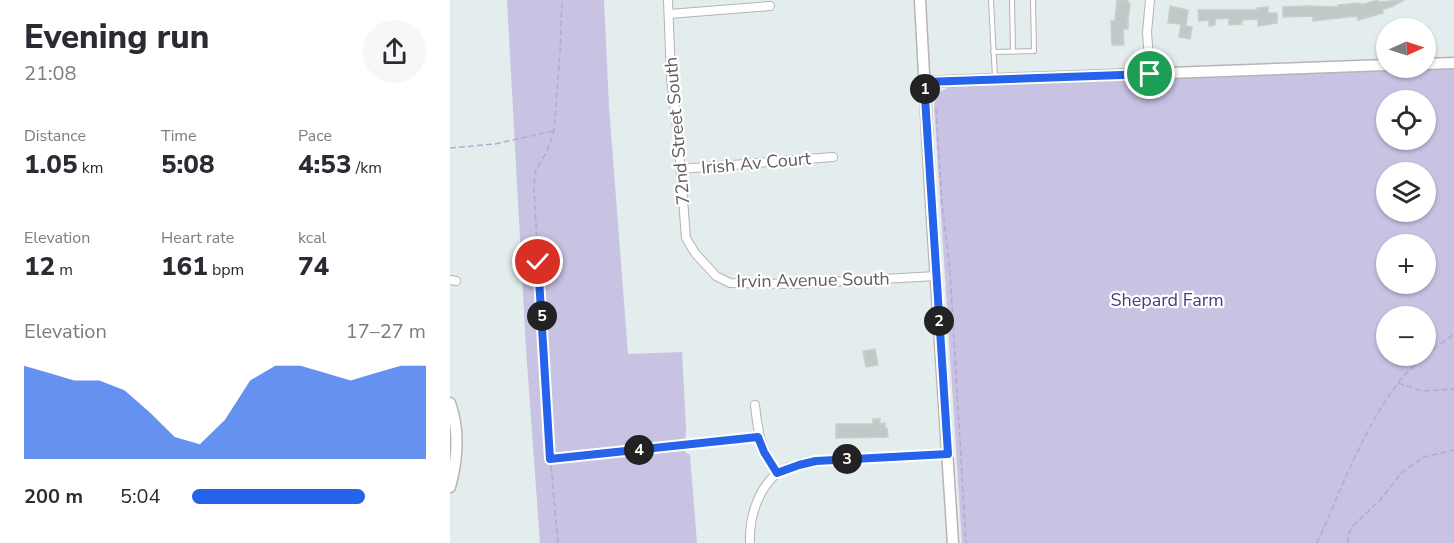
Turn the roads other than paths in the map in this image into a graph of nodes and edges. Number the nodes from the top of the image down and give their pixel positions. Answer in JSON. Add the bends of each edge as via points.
{"nodes":[{"id":1,"x":668,"y":0,"type":"edge"},
{"id":2,"x":920,"y":0,"type":"edge"},
{"id":3,"x":991,"y":0,"type":"edge"},
{"id":4,"x":1012,"y":0,"type":"edge"},
{"id":5,"x":1033,"y":0,"type":"edge"},
{"id":6,"x":1150,"y":0,"type":"edge"},
{"id":7,"x":770,"y":6,"type":"dead end"},
{"id":8,"x":669,"y":14,"type":"junction"},
{"id":9,"x":1014,"y":51,"type":"junction"},
{"id":10,"x":993,"y":52,"type":"junction"},
{"id":11,"x":1454,"y":63,"type":"edge"},
{"id":12,"x":1436,"y":64,"type":"edge"},
{"id":13,"x":1376,"y":65,"type":"edge"},
{"id":14,"x":1150,"y":74,"type":"junction"},
{"id":15,"x":995,"y":79,"type":"junction"},
{"id":16,"x":924,"y":82,"type":"junction"},
{"id":17,"x":833,"y":157,"type":"dead end"},
{"id":18,"x":680,"y":169,"type":"junction"},
{"id":19,"x":699,"y":257,"type":"joint"},
{"id":20,"x":936,"y":276,"type":"junction"},
{"id":21,"x":450,"y":403,"type":"edge"},
{"id":22,"x":755,"y":405,"type":"dead end"},
{"id":23,"x":948,"y":454,"type":"junction"},
{"id":24,"x":777,"y":473,"type":"junction"},
{"id":25,"x":450,"y":487,"type":"edge"},
{"id":26,"x":750,"y":543,"type":"edge"},
{"id":27,"x":953,"y":543,"type":"edge"}],
"edges":[{"from":1,"to":8,"type":"street","name":"72nd Street South"},
{"from":2,"to":16,"type":"street"},
{"from":3,"to":10,"type":"lane"},
{"from":4,"to":9,"type":"lane"},
{"from":5,"to":9,"type":"lane","via":[[1034,51]]},
{"from":6,"to":14,"type":"street","via":[[1146,32]]},
{"from":7,"to":8,"type":"street"},
{"from":8,"to":18,"type":"street","name":"72nd Street South","via":[[670,78]]},
{"from":9,"to":10,"type":"lane"},
{"from":10,"to":15,"type":"lane"},
{"from":11,"to":12,"type":"street"},
{"from":13,"to":14,"type":"street"},
{"from":14,"to":15,"type":"street"},
{"from":15,"to":16,"type":"street"},
{"from":16,"to":20,"type":"street"},
{"from":17,"to":18,"type":"street","name":"Irish Av Court"},
{"from":18,"to":19,"type":"street","name":"72nd Street South","via":[[686,238]]},
{"from":19,"to":20,"type":"street","name":"Irvin Avenue South","via":[[716,276],[730,283],[795,284]]},
{"from":20,"to":23,"type":"street"},
{"from":21,"to":25,"type":"street","via":[[457,435]]},
{"from":22,"to":24,"type":"street","via":[[758,437]]},
{"from":23,"to":24,"type":"street","via":[[816,461]]},
{"from":23,"to":27,"type":"street"},
{"from":24,"to":26,"type":"street","via":[[753,513]]}]}
